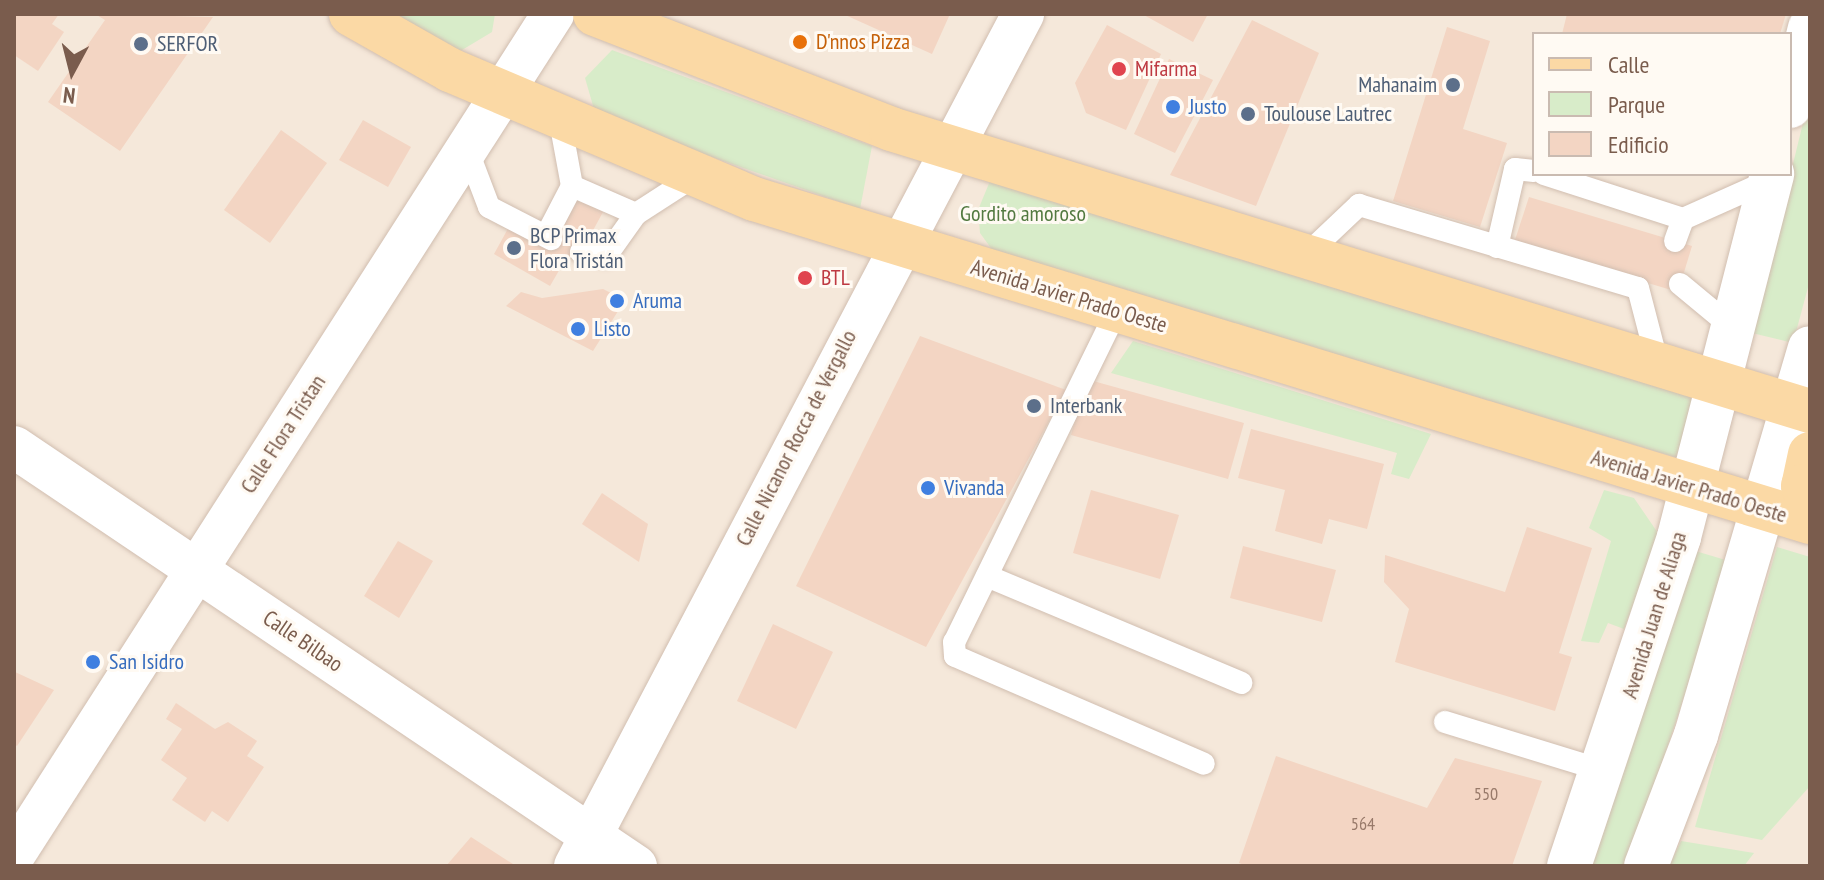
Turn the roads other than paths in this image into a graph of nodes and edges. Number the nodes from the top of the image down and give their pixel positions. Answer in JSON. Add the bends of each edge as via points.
{"nodes":[{"id":1,"x":351,"y":14,"type":"edge"},
{"id":2,"x":553,"y":14,"type":"edge"},
{"id":3,"x":595,"y":14,"type":"edge"},
{"id":4,"x":1023,"y":14,"type":"edge"},
{"id":5,"x":1810,"y":28,"type":"edge"},
{"id":6,"x":502,"y":94,"type":"junction"},
{"id":7,"x":1792,"y":98,"type":"edge"},
{"id":8,"x":560,"y":121,"type":"junction"},
{"id":9,"x":948,"y":146,"type":"junction"},
{"id":10,"x":467,"y":149,"type":"junction"},
{"id":11,"x":1532,"y":171,"type":"edge"},
{"id":12,"x":695,"y":176,"type":"junction"},
{"id":13,"x":1550,"y":176,"type":"edge"},
{"id":14,"x":1772,"y":177,"type":"edge"},
{"id":15,"x":572,"y":186,"type":"junction"},
{"id":16,"x":636,"y":214,"type":"junction"},
{"id":17,"x":1683,"y":219,"type":"junction"},
{"id":18,"x":1675,"y":241,"type":"dead end"},
{"id":19,"x":897,"y":244,"type":"junction"},
{"id":20,"x":1497,"y":247,"type":"junction"},
{"id":21,"x":581,"y":252,"type":"dead end"},
{"id":22,"x":1303,"y":259,"type":"junction"},
{"id":23,"x":1680,"y":284,"type":"dead end"},
{"id":24,"x":1117,"y":310,"type":"junction"},
{"id":25,"x":1733,"y":328,"type":"junction"},
{"id":26,"x":1810,"y":348,"type":"edge"},
{"id":27,"x":1658,"y":365,"type":"junction"},
{"id":28,"x":1718,"y":383,"type":"junction"},
{"id":29,"x":1802,"y":409,"type":"edge"},
{"id":30,"x":14,"y":447,"type":"edge"},
{"id":31,"x":1810,"y":454,"type":"edge"},
{"id":32,"x":1693,"y":487,"type":"junction"},
{"id":33,"x":1810,"y":506,"type":"edge"},
{"id":34,"x":1766,"y":509,"type":"junction"},
{"id":35,"x":1810,"y":522,"type":"edge"},
{"id":36,"x":196,"y":570,"type":"junction"},
{"id":37,"x":987,"y":576,"type":"junction"},
{"id":38,"x":1241,"y":683,"type":"dead end"},
{"id":39,"x":1445,"y":722,"type":"dead end"},
{"id":40,"x":1204,"y":764,"type":"dead end"},
{"id":41,"x":1604,"y":771,"type":"junction"},
{"id":42,"x":584,"y":850,"type":"edge"},
{"id":43,"x":14,"y":855,"type":"edge"},
{"id":44,"x":636,"y":866,"type":"edge"},
{"id":45,"x":1569,"y":866,"type":"edge"},
{"id":46,"x":1646,"y":866,"type":"edge"}],
"edges":[{"from":1,"to":6,"type":"main road","name":"Avenida Javier Prado Oeste"},
{"from":2,"to":6,"type":"street","name":"Calle Flora Tristan"},
{"from":3,"to":9,"type":"main road","via":[[785,92]]},
{"from":4,"to":9,"type":"street","name":"Calle Nicanor Rocca de Vergallo"},
{"from":5,"to":7,"type":"main road"},
{"from":6,"to":8,"type":"main road","name":"Avenida Javier Prado Oeste"},
{"from":6,"to":10,"type":"street","name":"Calle Flora Tristan"},
{"from":8,"to":12,"type":"main road","name":"Avenida Javier Prado Oeste"},
{"from":8,"to":15,"type":"lane"},
{"from":9,"to":19,"type":"street","name":"Calle Nicanor Rocca de Vergallo"},
{"from":9,"to":22,"type":"main road"},
{"from":10,"to":15,"type":"lane","via":[[489,207],[549,238]]},
{"from":10,"to":36,"type":"street","name":"Calle Flora Tristan"},
{"from":11,"to":20,"type":"lane","via":[[1515,169]]},
{"from":12,"to":16,"type":"lane"},
{"from":12,"to":19,"type":"main road","name":"Avenida Javier Prado Oeste"},
{"from":13,"to":17,"type":"lane"},
{"from":14,"to":17,"type":"lane"},
{"from":14,"to":25,"type":"main road","name":"Avenida Juan de Aliaga"},
{"from":15,"to":16,"type":"lane"},
{"from":16,"to":21,"type":"lane","via":[[606,256]]},
{"from":17,"to":18,"type":"lane"},
{"from":19,"to":24,"type":"main road","name":"Avenida Javier Prado Oeste"},
{"from":19,"to":42,"type":"street","name":"Calle Nicanor Rocca de Vergallo"},
{"from":20,"to":22,"type":"lane","via":[[1359,205]]},
{"from":20,"to":27,"type":"lane","via":[[1643,286]]},
{"from":22,"to":27,"type":"main road"},
{"from":23,"to":25,"type":"lane"},
{"from":24,"to":32,"type":"main road","name":"Avenida Javier Prado Oeste"},
{"from":24,"to":37,"type":"lane"},
{"from":25,"to":28,"type":"main road","name":"Avenida Juan de Aliaga"},
{"from":26,"to":29,"type":"main road"},
{"from":27,"to":28,"type":"main road"},
{"from":28,"to":29,"type":"main road"},
{"from":28,"to":32,"type":"main road","name":"Avenida Juan de Aliaga"},
{"from":29,"to":34,"type":"main road"},
{"from":30,"to":36,"type":"street","name":"Calle Bilbao"},
{"from":31,"to":33,"type":"main road","via":[[1803,486]]},
{"from":32,"to":34,"type":"main road","name":"Avenida Javier Prado Oeste"},
{"from":32,"to":41,"type":"main road","name":"Avenida Juan de Aliaga"},
{"from":34,"to":35,"type":"main road","name":"Avenida Javier Prado Oeste"},
{"from":34,"to":46,"type":"main road","via":[[1696,735]]},
{"from":36,"to":42,"type":"street","name":"Calle Bilbao"},
{"from":36,"to":43,"type":"street","name":"Calle Flora Tristan"},
{"from":37,"to":38,"type":"lane"},
{"from":37,"to":40,"type":"lane","via":[[954,642],[962,664]]},
{"from":39,"to":41,"type":"lane"},
{"from":41,"to":45,"type":"main road","name":"Avenida Juan de Aliaga"},
{"from":42,"to":44,"type":"street","name":"Calle Bilbao"}]}
